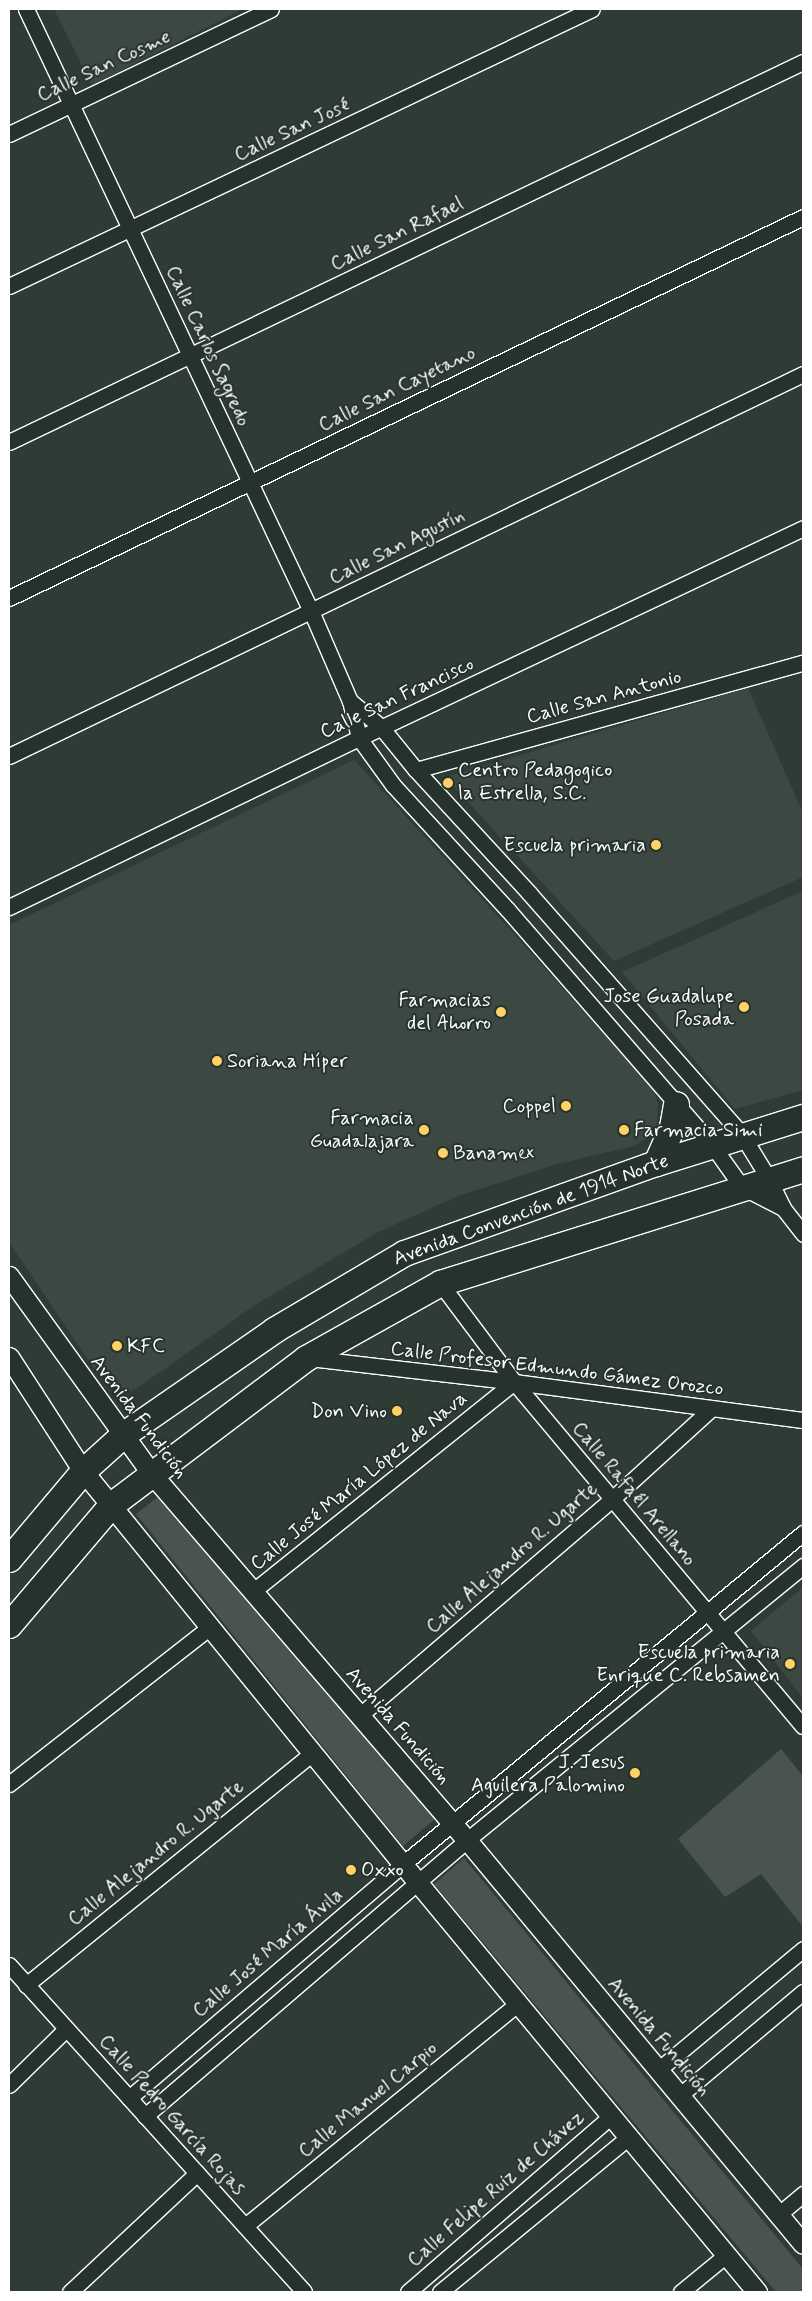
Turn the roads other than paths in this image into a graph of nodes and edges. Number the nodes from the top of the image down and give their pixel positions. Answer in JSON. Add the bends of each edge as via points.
{"nodes":[{"id":1,"x":26,"y":9,"type":"edge"},
{"id":2,"x":271,"y":9,"type":"edge"},
{"id":3,"x":592,"y":9,"type":"edge"},
{"id":4,"x":803,"y":62,"type":"edge"},
{"id":5,"x":70,"y":104,"type":"junction"},
{"id":6,"x":9,"y":134,"type":"edge"},
{"id":7,"x":803,"y":217,"type":"edge"},
{"id":8,"x":130,"y":229,"type":"junction"},
{"id":9,"x":9,"y":286,"type":"edge"},
{"id":10,"x":190,"y":355,"type":"junction"},
{"id":11,"x":803,"y":374,"type":"edge"},
{"id":12,"x":9,"y":442,"type":"edge"},
{"id":13,"x":250,"y":482,"type":"junction"},
{"id":14,"x":803,"y":528,"type":"edge"},
{"id":15,"x":9,"y":598,"type":"edge"},
{"id":16,"x":312,"y":610,"type":"junction"},
{"id":17,"x":803,"y":663,"type":"edge"},
{"id":18,"x":350,"y":701,"type":"junction"},
{"id":19,"x":381,"y":728,"type":"junction"},
{"id":20,"x":359,"y":738,"type":"junction"},
{"id":21,"x":9,"y":756,"type":"edge"},
{"id":22,"x":416,"y":770,"type":"junction"},
{"id":23,"x":530,"y":893,"type":"junction"},
{"id":24,"x":9,"y":907,"type":"edge"},
{"id":25,"x":508,"y":910,"type":"junction"},
{"id":26,"x":676,"y":1104,"type":"junction"},
{"id":27,"x":803,"y":1117,"type":"edge"},
{"id":28,"x":742,"y":1135,"type":"junction"},
{"id":29,"x":712,"y":1145,"type":"junction"},
{"id":30,"x":656,"y":1163,"type":"junction"},
{"id":31,"x":803,"y":1169,"type":"edge"},
{"id":32,"x":769,"y":1178,"type":"junction"},
{"id":33,"x":742,"y":1187,"type":"junction"},
{"id":34,"x":783,"y":1208,"type":"junction"},
{"id":35,"x":803,"y":1234,"type":"edge"},
{"id":36,"x":9,"y":1276,"type":"edge"},
{"id":37,"x":440,"y":1283,"type":"junction"},
{"id":38,"x":306,"y":1358,"type":"junction"},
{"id":39,"x":10,"y":1362,"type":"edge"},
{"id":40,"x":514,"y":1382,"type":"junction"},
{"id":41,"x":711,"y":1409,"type":"junction"},
{"id":42,"x":803,"y":1420,"type":"edge"},
{"id":43,"x":124,"y":1434,"type":"junction"},
{"id":44,"x":82,"y":1471,"type":"junction"},
{"id":45,"x":151,"y":1473,"type":"junction"},
{"id":46,"x":612,"y":1499,"type":"junction"},
{"id":47,"x":111,"y":1504,"type":"junction"},
{"id":48,"x":803,"y":1532,"type":"edge"},
{"id":49,"x":9,"y":1559,"type":"edge"},
{"id":50,"x":803,"y":1566,"type":"edge"},
{"id":51,"x":252,"y":1592,"type":"junction"},
{"id":52,"x":707,"y":1612,"type":"junction"},
{"id":53,"x":9,"y":1625,"type":"edge"},
{"id":54,"x":209,"y":1628,"type":"junction"},
{"id":55,"x":723,"y":1630,"type":"junction"},
{"id":56,"x":359,"y":1716,"type":"junction"},
{"id":57,"x":803,"y":1726,"type":"edge"},
{"id":58,"x":312,"y":1753,"type":"junction"},
{"id":59,"x":9,"y":1784,"type":"edge"},
{"id":60,"x":452,"y":1823,"type":"junction"},
{"id":61,"x":467,"y":1840,"type":"junction"},
{"id":62,"x":403,"y":1864,"type":"junction"},
{"id":63,"x":419,"y":1884,"type":"junction"},
{"id":64,"x":803,"y":1949,"type":"edge"},
{"id":65,"x":9,"y":1965,"type":"edge"},
{"id":66,"x":26,"y":1985,"type":"junction"},
{"id":67,"x":803,"y":1992,"type":"edge"},
{"id":68,"x":517,"y":2004,"type":"junction"},
{"id":69,"x":66,"y":2029,"type":"junction"},
{"id":70,"x":658,"y":2070,"type":"junction"},
{"id":71,"x":9,"y":2085,"type":"edge"},
{"id":72,"x":679,"y":2096,"type":"junction"},
{"id":73,"x":129,"y":2098,"type":"junction"},
{"id":74,"x":145,"y":2116,"type":"junction"},
{"id":75,"x":611,"y":2116,"type":"junction"},
{"id":76,"x":629,"y":2138,"type":"junction"},
{"id":77,"x":197,"y":2173,"type":"junction"},
{"id":78,"x":803,"y":2194,"type":"edge"},
{"id":79,"x":778,"y":2214,"type":"junction"},
{"id":80,"x":245,"y":2226,"type":"junction"},
{"id":81,"x":803,"y":2244,"type":"edge"},
{"id":82,"x":726,"y":2255,"type":"junction"},
{"id":83,"x":70,"y":2292,"type":"edge"},
{"id":84,"x":304,"y":2292,"type":"edge"},
{"id":85,"x":408,"y":2292,"type":"edge"},
{"id":86,"x":440,"y":2292,"type":"edge"},
{"id":87,"x":681,"y":2292,"type":"edge"},
{"id":88,"x":757,"y":2292,"type":"edge"}],
"edges":[{"from":1,"to":5,"type":"street","name":"Calle Carlos Sagredo"},
{"from":2,"to":5,"type":"street","name":"Calle San Cosme"},
{"from":3,"to":8,"type":"street","name":"Calle San José"},
{"from":4,"to":10,"type":"street","name":"Calle San Rafael"},
{"from":5,"to":6,"type":"street","name":"Calle San Cosme"},
{"from":5,"to":8,"type":"street","name":"Calle Carlos Sagredo"},
{"from":7,"to":13,"type":"street","name":"Calle San Cayetano"},
{"from":8,"to":9,"type":"street","name":"Calle San José"},
{"from":8,"to":10,"type":"street","name":"Calle Carlos Sagredo"},
{"from":10,"to":12,"type":"street","name":"Calle San Rafael"},
{"from":10,"to":13,"type":"street","name":"Calle Carlos Sagredo"},
{"from":11,"to":16,"type":"street","name":"Calle San Agustín"},
{"from":13,"to":15,"type":"street","name":"Calle San Cayetano"},
{"from":13,"to":16,"type":"street","name":"Calle Carlos Sagredo"},
{"from":14,"to":19,"type":"street","name":"Calle San Francisco"},
{"from":16,"to":18,"type":"street","name":"Calle Carlos Sagredo"},
{"from":16,"to":21,"type":"street","name":"Calle San Agustín"},
{"from":17,"to":22,"type":"street","name":"Calle San Antonio"},
{"from":18,"to":19,"type":"street","name":"Calle Carlos Sagredo"},
{"from":18,"to":20,"type":"street","name":"Calle Carlos Sagredo"},
{"from":19,"to":20,"type":"street","name":"Calle San Francisco"},
{"from":19,"to":22,"type":"street","name":"Calle Carlos Sagredo"},
{"from":20,"to":24,"type":"street","name":"Calle San Francisco"},
{"from":20,"to":25,"type":"street","name":"Calle Carlos Sagredo","via":[[393,785]]},
{"from":22,"to":23,"type":"street","name":"Calle Carlos Sagredo"},
{"from":23,"to":25,"type":"street"},
{"from":23,"to":28,"type":"street","name":"Calle Carlos Sagredo"},
{"from":25,"to":26,"type":"street","name":"Calle Carlos Sagredo"},
{"from":26,"to":29,"type":"street","name":"Calle Carlos Sagredo"},
{"from":26,"to":30,"type":"main road","via":[[672,1127]]},
{"from":27,"to":28,"type":"main road","name":"Avenida Convención de 1914 Norte"},
{"from":28,"to":29,"type":"main road","name":"Avenida Convención de 1914 Norte"},
{"from":28,"to":32,"type":"street","name":"Calle Carlos Sagredo"},
{"from":29,"to":30,"type":"main road","name":"Avenida Convención de 1914 Norte"},
{"from":29,"to":33,"type":"street","name":"Calle Carlos Sagredo"},
{"from":30,"to":43,"type":"main road","name":"Avenida Convención de 1914 Norte","via":[[404,1252],[274,1330]]},
{"from":31,"to":32,"type":"main road","name":"Avenida Convención de 1914 Norte"},
{"from":32,"to":33,"type":"main road","name":"Avenida Convención de 1914 Norte"},
{"from":32,"to":34,"type":"street","name":"Calle Carlos Sagredo"},
{"from":33,"to":34,"type":"street","name":"Calle Carlos Sagredo"},
{"from":33,"to":37,"type":"main road","name":"Avenida Convención de 1914 Norte"},
{"from":34,"to":35,"type":"street","name":"Calle Carlos Sagredo"},
{"from":36,"to":43,"type":"street","name":"Avenida Fundición"},
{"from":37,"to":38,"type":"main road","name":"Avenida Convención de 1914 Norte"},
{"from":37,"to":40,"type":"street","name":"Calle Rafaél Arellano"},
{"from":38,"to":40,"type":"street","name":"Calle Profesor Edmundo Gámez Orozco"},
{"from":38,"to":45,"type":"main road","name":"Avenida Convención de 1914 Norte"},
{"from":39,"to":44,"type":"street"},
{"from":40,"to":41,"type":"street","name":"Calle Profesor Edmundo Gámez Orozco"},
{"from":40,"to":46,"type":"street","name":"Calle Rafaél Arellano"},
{"from":40,"to":51,"type":"street","name":"Calle José María López de Nava"},
{"from":41,"to":42,"type":"street","name":"Calle Profesor Edmundo Gámez Orozco"},
{"from":41,"to":46,"type":"street","name":"Calle Alejandro R. Ugarte"},
{"from":43,"to":44,"type":"main road","name":"Avenida Convención de 1914 Norte"},
{"from":43,"to":45,"type":"street","name":"Avenida Fundición"},
{"from":44,"to":47,"type":"street"},
{"from":44,"to":49,"type":"main road","name":"Avenida Convención de 1914 Norte"},
{"from":45,"to":47,"type":"main road","name":"Avenida Convención de 1914 Norte"},
{"from":45,"to":51,"type":"street","name":"Avenida Fundición"},
{"from":46,"to":52,"type":"street","name":"Calle Rafaél Arellano"},
{"from":46,"to":56,"type":"street","name":"Calle Alejandro R. Ugarte"},
{"from":47,"to":53,"type":"main road","name":"Avenida Convención de 1914 Norte"},
{"from":47,"to":54,"type":"street"},
{"from":48,"to":52,"type":"street","name":"Calle José María Ávila"},
{"from":50,"to":55,"type":"street"},
{"from":51,"to":56,"type":"street","name":"Avenida Fundición"},
{"from":52,"to":55,"type":"street","name":"Calle Rafaél Arellano"},
{"from":52,"to":60,"type":"street","name":"Calle José María Ávila"},
{"from":54,"to":58,"type":"street"},
{"from":54,"to":59,"type":"street"},
{"from":55,"to":57,"type":"street","name":"Calle Rafaél Arellano"},
{"from":55,"to":61,"type":"street"},
{"from":56,"to":60,"type":"street","name":"Avenida Fundición"},
{"from":58,"to":62,"type":"street"},
{"from":58,"to":66,"type":"street","name":"Calle Alejandro R. Ugarte"},
{"from":60,"to":61,"type":"street","name":"Avenida Fundición"},
{"from":60,"to":62,"type":"street","name":"Calle José María Ávila"},
{"from":61,"to":63,"type":"street"},
{"from":61,"to":70,"type":"street","name":"Avenida Fundición"},
{"from":62,"to":63,"type":"street"},
{"from":62,"to":73,"type":"street","name":"Calle José María Ávila"},
{"from":63,"to":68,"type":"street"},
{"from":63,"to":74,"type":"street"},
{"from":64,"to":70,"type":"street"},
{"from":65,"to":66,"type":"street","name":"Calle Pedro García Rojas"},
{"from":66,"to":69,"type":"street","name":"Calle Pedro García Rojas"},
{"from":67,"to":72,"type":"street"},
{"from":68,"to":75,"type":"street"},
{"from":68,"to":80,"type":"street","name":"Calle Manuel Carpio"},
{"from":69,"to":71,"type":"street"},
{"from":69,"to":73,"type":"street","name":"Calle Pedro García Rojas"},
{"from":70,"to":72,"type":"street","name":"Avenida Fundición"},
{"from":72,"to":79,"type":"street","name":"Avenida Fundición"},
{"from":73,"to":74,"type":"street","name":"Calle Pedro García Rojas"},
{"from":74,"to":77,"type":"street","name":"Calle Pedro García Rojas"},
{"from":75,"to":76,"type":"street"},
{"from":75,"to":85,"type":"street","name":"Calle Felipe Ruiz de Chávez"},
{"from":76,"to":82,"type":"street"},
{"from":76,"to":86,"type":"street","name":"Calle Felipe Ruiz de Chávez"},
{"from":77,"to":80,"type":"street","name":"Calle Pedro García Rojas"},
{"from":77,"to":83,"type":"street"},
{"from":78,"to":79,"type":"street"},
{"from":79,"to":81,"type":"street","name":"Avenida Fundición"},
{"from":80,"to":84,"type":"street","name":"Calle Pedro García Rojas"},
{"from":82,"to":87,"type":"street"},
{"from":82,"to":88,"type":"street"}]}
